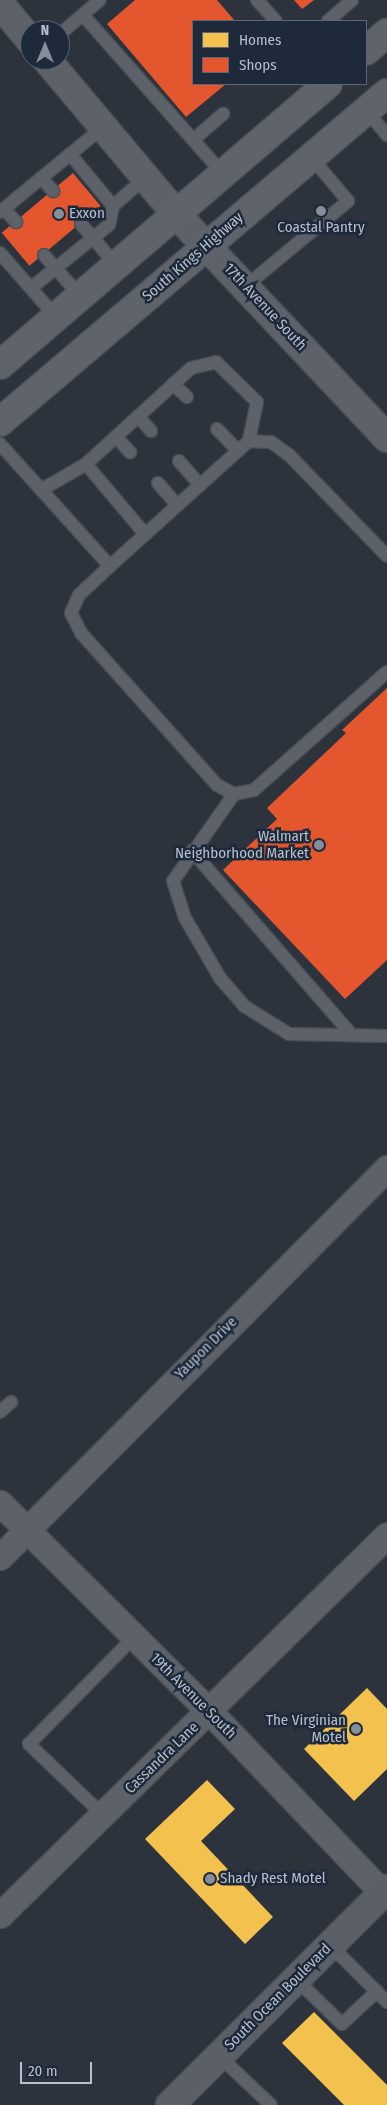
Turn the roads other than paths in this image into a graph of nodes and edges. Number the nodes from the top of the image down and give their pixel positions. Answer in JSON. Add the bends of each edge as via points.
{"nodes":[{"id":1,"x":100,"y":0,"type":"edge"},
{"id":2,"x":257,"y":0,"type":"edge"},
{"id":3,"x":352,"y":0,"type":"edge"},
{"id":4,"x":0,"y":4,"type":"edge"},
{"id":5,"x":83,"y":15,"type":"junction"},
{"id":6,"x":275,"y":20,"type":"edge"},
{"id":7,"x":329,"y":20,"type":"edge"},
{"id":8,"x":70,"y":26,"type":"edge"},
{"id":9,"x":20,"y":28,"type":"edge"},
{"id":10,"x":387,"y":32,"type":"edge"},
{"id":11,"x":367,"y":50,"type":"edge"},
{"id":12,"x":55,"y":70,"type":"edge"},
{"id":13,"x":327,"y":85,"type":"edge"},
{"id":14,"x":387,"y":93,"type":"edge"},
{"id":15,"x":366,"y":110,"type":"junction"},
{"id":16,"x":223,"y":114,"type":"dead end"},
{"id":17,"x":103,"y":127,"type":"junction"},
{"id":18,"x":387,"y":135,"type":"edge"},
{"id":19,"x":193,"y":140,"type":"junction"},
{"id":20,"x":70,"y":154,"type":"junction"},
{"id":21,"x":311,"y":157,"type":"junction"},
{"id":22,"x":223,"y":174,"type":"junction"},
{"id":23,"x":42,"y":178,"type":"junction"},
{"id":24,"x":145,"y":178,"type":"junction"},
{"id":25,"x":53,"y":191,"type":"dead end"},
{"id":26,"x":113,"y":206,"type":"junction"},
{"id":27,"x":2,"y":210,"type":"edge"},
{"id":28,"x":176,"y":214,"type":"junction"},
{"id":29,"x":16,"y":222,"type":"dead end"},
{"id":30,"x":81,"y":224,"type":"dead end"},
{"id":31,"x":93,"y":238,"type":"junction"},
{"id":32,"x":207,"y":245,"type":"junction"},
{"id":33,"x":0,"y":253,"type":"edge"},
{"id":34,"x":44,"y":254,"type":"dead end"},
{"id":35,"x":117,"y":266,"type":"junction"},
{"id":36,"x":56,"y":268,"type":"junction"},
{"id":37,"x":246,"y":286,"type":"junction"},
{"id":38,"x":31,"y":288,"type":"junction"},
{"id":39,"x":81,"y":296,"type":"junction"},
{"id":40,"x":57,"y":318,"type":"junction"},
{"id":41,"x":0,"y":365,"type":"edge"},
{"id":42,"x":173,"y":384,"type":"junction"},
{"id":43,"x":187,"y":398,"type":"dead end"},
{"id":44,"x":138,"y":416,"type":"junction"},
{"id":45,"x":0,"y":422,"type":"edge"},
{"id":46,"x":217,"y":429,"type":"dead end"},
{"id":47,"x":151,"y":431,"type":"dead end"},
{"id":48,"x":116,"y":437,"type":"junction"},
{"id":49,"x":387,"y":438,"type":"edge"},
{"id":50,"x":249,"y":441,"type":"junction"},
{"id":51,"x":0,"y":444,"type":"edge"},
{"id":52,"x":238,"y":451,"type":"junction"},
{"id":53,"x":130,"y":452,"type":"dead end"},
{"id":54,"x":179,"y":461,"type":"dead end"},
{"id":55,"x":86,"y":464,"type":"junction"},
{"id":56,"x":158,"y":484,"type":"dead end"},
{"id":57,"x":200,"y":485,"type":"junction"},
{"id":58,"x":41,"y":490,"type":"junction"},
{"id":59,"x":177,"y":505,"type":"junction"},
{"id":60,"x":145,"y":534,"type":"junction"},
{"id":61,"x":387,"y":556,"type":"edge"},
{"id":62,"x":110,"y":566,"type":"junction"},
{"id":63,"x":387,"y":672,"type":"edge"},
{"id":64,"x":234,"y":794,"type":"junction"},
{"id":65,"x":192,"y":851,"type":"junction"},
{"id":66,"x":350,"y":1033,"type":"junction"},
{"id":67,"x":385,"y":1034,"type":"edge"},
{"id":68,"x":387,"y":1168,"type":"edge"},
{"id":69,"x":11,"y":1402,"type":"dead end"},
{"id":70,"x":0,"y":1412,"type":"edge"},
{"id":71,"x":0,"y":1503,"type":"edge"},
{"id":72,"x":25,"y":1528,"type":"junction"},
{"id":73,"x":387,"y":1535,"type":"edge"},
{"id":74,"x":0,"y":1557,"type":"edge"},
{"id":75,"x":134,"y":1636,"type":"junction"},
{"id":76,"x":210,"y":1712,"type":"junction"},
{"id":77,"x":103,"y":1815,"type":"junction"},
{"id":78,"x":386,"y":1896,"type":"edge"},
{"id":79,"x":0,"y":1915,"type":"edge"},
{"id":80,"x":330,"y":1945,"type":"junction"},
{"id":81,"x":296,"y":1979,"type":"junction"},
{"id":82,"x":377,"y":1991,"type":"junction"},
{"id":83,"x":387,"y":2002,"type":"edge"},
{"id":84,"x":219,"y":2056,"type":"junction"},
{"id":85,"x":170,"y":2105,"type":"edge"},
{"id":86,"x":271,"y":2105,"type":"edge"}],
"edges":[{"from":1,"to":5,"type":"lane"},
{"from":2,"to":6,"type":"lane"},
{"from":3,"to":7,"type":"lane"},
{"from":4,"to":9,"type":"street"},
{"from":5,"to":8,"type":"lane"},
{"from":5,"to":19,"type":"lane"},
{"from":10,"to":11,"type":"main road"},
{"from":12,"to":17,"type":"street","name":"17th Avenue South"},
{"from":13,"to":22,"type":"main road"},
{"from":14,"to":15,"type":"main road","name":"South Kings Highway"},
{"from":15,"to":18,"type":"lane"},
{"from":15,"to":21,"type":"main road","name":"South Kings Highway"},
{"from":16,"to":19,"type":"lane"},
{"from":17,"to":20,"type":"lane"},
{"from":17,"to":24,"type":"street","name":"17th Avenue South"},
{"from":19,"to":22,"type":"lane"},
{"from":20,"to":23,"type":"lane"},
{"from":20,"to":26,"type":"lane"},
{"from":21,"to":32,"type":"main road","name":"South Kings Highway"},
{"from":21,"to":37,"type":"lane","via":[[348,201]]},
{"from":22,"to":28,"type":"main road"},
{"from":23,"to":25,"type":"lane"},
{"from":23,"to":27,"type":"lane"},
{"from":24,"to":26,"type":"lane"},
{"from":24,"to":28,"type":"street","name":"17th Avenue South"},
{"from":26,"to":31,"type":"lane","via":[[109,225]]},
{"from":27,"to":29,"type":"lane"},
{"from":28,"to":32,"type":"street","name":"17th Avenue South"},
{"from":28,"to":35,"type":"main road"},
{"from":30,"to":31,"type":"lane"},
{"from":31,"to":35,"type":"lane"},
{"from":31,"to":36,"type":"lane"},
{"from":32,"to":37,"type":"street","name":"17th Avenue South"},
{"from":32,"to":45,"type":"main road","name":"South Kings Highway"},
{"from":33,"to":38,"type":"lane"},
{"from":34,"to":36,"type":"lane"},
{"from":35,"to":39,"type":"main road"},
{"from":36,"to":38,"type":"lane"},
{"from":36,"to":39,"type":"lane"},
{"from":37,"to":49,"type":"street","name":"17th Avenue South"},
{"from":38,"to":40,"type":"lane"},
{"from":39,"to":40,"type":"main road"},
{"from":40,"to":41,"type":"main road"},
{"from":42,"to":43,"type":"lane"},
{"from":42,"to":44,"type":"lane"},
{"from":42,"to":50,"type":"lane","via":[[191,368],[216,362],[257,402]]},
{"from":44,"to":47,"type":"lane"},
{"from":44,"to":48,"type":"lane"},
{"from":46,"to":52,"type":"lane"},
{"from":48,"to":53,"type":"lane"},
{"from":48,"to":55,"type":"lane"},
{"from":50,"to":52,"type":"lane"},
{"from":50,"to":61,"type":"lane","via":[[271,442],[290,456]]},
{"from":51,"to":58,"type":"lane"},
{"from":52,"to":57,"type":"lane"},
{"from":54,"to":57,"type":"lane"},
{"from":55,"to":58,"type":"lane"},
{"from":55,"to":60,"type":"lane"},
{"from":56,"to":59,"type":"lane"},
{"from":57,"to":59,"type":"lane"},
{"from":58,"to":62,"type":"lane"},
{"from":59,"to":60,"type":"lane"},
{"from":60,"to":62,"type":"lane"},
{"from":62,"to":64,"type":"lane","via":[[79,595],[71,614],[81,633],[217,785]]},
{"from":63,"to":64,"type":"lane","via":[[254,790]]},
{"from":64,"to":65,"type":"lane"},
{"from":65,"to":66,"type":"lane"},
{"from":65,"to":66,"type":"lane","via":[[173,881],[185,918],[220,978],[238,999],[269,1024],[289,1034]]},
{"from":66,"to":67,"type":"lane"},
{"from":68,"to":72,"type":"street","name":"Yaupon Drive"},
{"from":69,"to":70,"type":"lane"},
{"from":71,"to":72,"type":"street","name":"19th Avenue South"},
{"from":72,"to":74,"type":"street","name":"Yaupon Drive"},
{"from":72,"to":75,"type":"street","name":"19th Avenue South"},
{"from":73,"to":76,"type":"street","name":"Cassandra Lane"},
{"from":75,"to":76,"type":"street","name":"19th Avenue South"},
{"from":75,"to":77,"type":"lane","via":[[29,1744]]},
{"from":76,"to":77,"type":"street","name":"Cassandra Lane"},
{"from":76,"to":78,"type":"street","name":"19th Avenue South"},
{"from":77,"to":79,"type":"street","name":"Cassandra Lane"},
{"from":78,"to":80,"type":"main road","name":"South Ocean Boulevard"},
{"from":80,"to":81,"type":"main road","name":"South Ocean Boulevard"},
{"from":80,"to":82,"type":"lane"},
{"from":81,"to":82,"type":"lane","via":[[342,2024]]},
{"from":81,"to":84,"type":"main road","name":"South Ocean Boulevard"},
{"from":82,"to":83,"type":"lane"},
{"from":84,"to":85,"type":"main road","name":"South Ocean Boulevard"},
{"from":84,"to":86,"type":"lane"}]}
